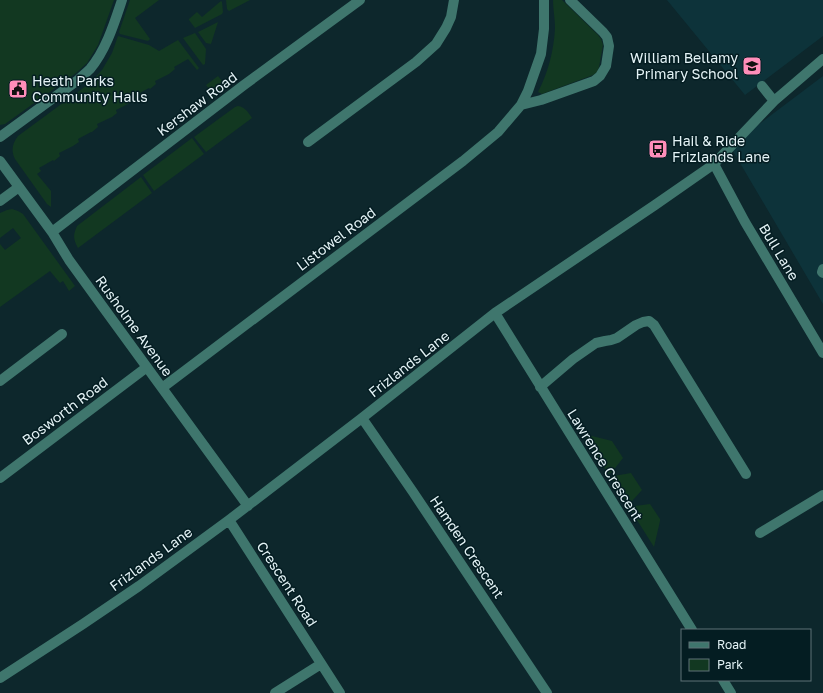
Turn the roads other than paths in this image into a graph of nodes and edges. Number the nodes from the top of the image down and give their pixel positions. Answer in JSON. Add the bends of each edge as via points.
{"nodes":[{"id":1,"x":122,"y":0,"type":"edge"},
{"id":2,"x":360,"y":0,"type":"edge"},
{"id":3,"x":454,"y":0,"type":"edge"},
{"id":4,"x":544,"y":0,"type":"edge"},
{"id":5,"x":570,"y":0,"type":"edge"},
{"id":6,"x":823,"y":59,"type":"edge"},
{"id":7,"x":762,"y":86,"type":"dead end"},
{"id":8,"x":774,"y":101,"type":"junction"},
{"id":9,"x":521,"y":105,"type":"junction"},
{"id":10,"x":0,"y":137,"type":"edge"},
{"id":11,"x":308,"y":142,"type":"dead end"},
{"id":12,"x":0,"y":161,"type":"edge"},
{"id":13,"x":714,"y":164,"type":"junction"},
{"id":14,"x":19,"y":187,"type":"junction"},
{"id":15,"x":0,"y":200,"type":"edge"},
{"id":16,"x":52,"y":232,"type":"junction"},
{"id":17,"x":823,"y":269,"type":"edge"},
{"id":18,"x":823,"y":273,"type":"edge"},
{"id":19,"x":495,"y":313,"type":"junction"},
{"id":20,"x":62,"y":334,"type":"dead end"},
{"id":21,"x":823,"y":353,"type":"edge"},
{"id":22,"x":147,"y":367,"type":"junction"},
{"id":23,"x":0,"y":380,"type":"edge"},
{"id":24,"x":540,"y":387,"type":"junction"},
{"id":25,"x":162,"y":388,"type":"junction"},
{"id":26,"x":362,"y":418,"type":"junction"},
{"id":27,"x":746,"y":474,"type":"dead end"},
{"id":28,"x":0,"y":478,"type":"edge"},
{"id":29,"x":823,"y":494,"type":"edge"},
{"id":30,"x":248,"y":506,"type":"junction"},
{"id":31,"x":229,"y":520,"type":"junction"},
{"id":32,"x":760,"y":533,"type":"dead end"},
{"id":33,"x":691,"y":629,"type":"edge"},
{"id":34,"x":321,"y":664,"type":"junction"},
{"id":35,"x":0,"y":678,"type":"edge"},
{"id":36,"x":724,"y":681,"type":"edge"},
{"id":37,"x":275,"y":693,"type":"edge"},
{"id":38,"x":340,"y":693,"type":"edge"},
{"id":39,"x":546,"y":693,"type":"edge"},
{"id":40,"x":731,"y":693,"type":"edge"}],
"edges":[{"from":1,"to":10,"type":"street","via":[[100,55],[90,69]]},
{"from":2,"to":16,"type":"street","name":"Kershaw Road"},
{"from":3,"to":11,"type":"street","via":[[451,17],[436,44],[416,62]]},
{"from":4,"to":9,"type":"street","name":"Listowel Road","via":[[541,54]]},
{"from":5,"to":9,"type":"street","via":[[607,37],[609,46],[606,66],[594,81]]},
{"from":6,"to":8,"type":"street","name":"Frizlands Lane"},
{"from":7,"to":8,"type":"street"},
{"from":8,"to":13,"type":"street","name":"Frizlands Lane"},
{"from":9,"to":25,"type":"street","name":"Listowel Road","via":[[498,132],[463,160]]},
{"from":12,"to":14,"type":"street","name":"Rusholme Avenue"},
{"from":13,"to":19,"type":"street","name":"Frizlands Lane"},
{"from":13,"to":21,"type":"street","name":"Bull Lane","via":[[745,222]]},
{"from":14,"to":15,"type":"street"},
{"from":14,"to":16,"type":"street","name":"Rusholme Avenue"},
{"from":16,"to":22,"type":"street","name":"Rusholme Avenue","via":[[69,260]]},
{"from":17,"to":18,"type":"street"},
{"from":19,"to":24,"type":"street","name":"Lawrence Crescent"},
{"from":19,"to":26,"type":"street","name":"Frizlands Lane"},
{"from":20,"to":23,"type":"street"},
{"from":22,"to":25,"type":"street","name":"Rusholme Avenue"},
{"from":22,"to":28,"type":"street","name":"Bosworth Road"},
{"from":24,"to":27,"type":"street","via":[[596,343],[617,338],[636,325],[649,321],[654,325]]},
{"from":24,"to":33,"type":"street","name":"Lawrence Crescent"},
{"from":25,"to":30,"type":"street","name":"Rusholme Avenue"},
{"from":26,"to":30,"type":"street","name":"Frizlands Lane"},
{"from":26,"to":39,"type":"street","name":"Hamden Crescent"},
{"from":29,"to":32,"type":"street"},
{"from":30,"to":31,"type":"street","name":"Frizlands Lane"},
{"from":31,"to":34,"type":"street","name":"Crescent Road"},
{"from":31,"to":35,"type":"street","name":"Frizlands Lane","via":[[118,600]]},
{"from":34,"to":37,"type":"street"},
{"from":34,"to":38,"type":"street","name":"Crescent Road"},
{"from":36,"to":40,"type":"street"}]}
